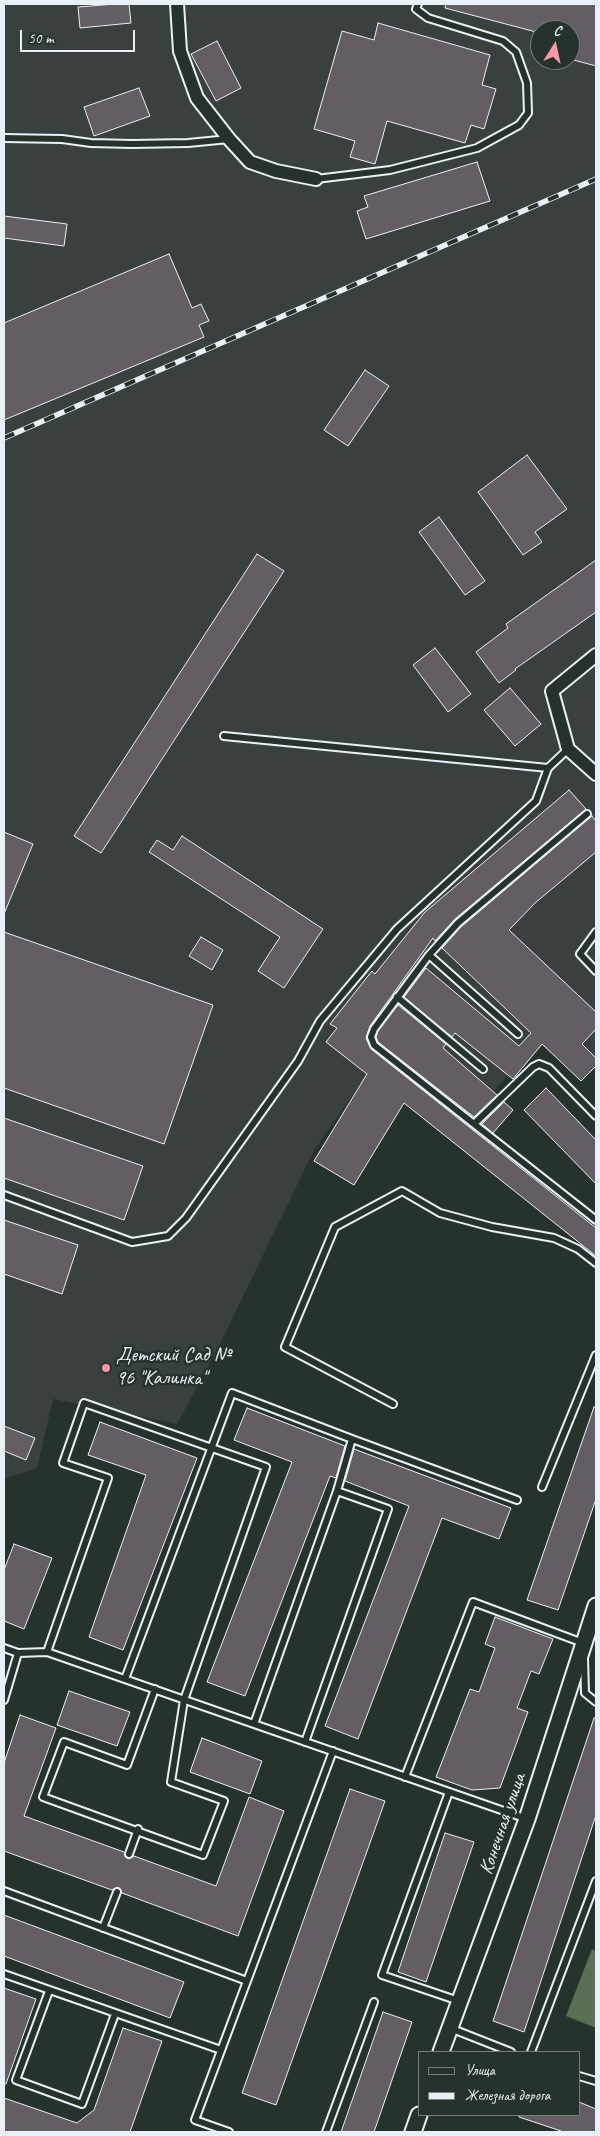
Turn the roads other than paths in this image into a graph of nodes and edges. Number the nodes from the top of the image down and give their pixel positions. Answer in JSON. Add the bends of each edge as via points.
{"nodes":[{"id":1,"x":177,"y":4,"type":"edge"},
{"id":2,"x":418,"y":4,"type":"edge"},
{"id":3,"x":4,"y":138,"type":"edge"},
{"id":4,"x":229,"y":139,"type":"junction"},
{"id":5,"x":316,"y":179,"type":"joint"},
{"id":6,"x":596,"y":655,"type":"edge"},
{"id":7,"x":224,"y":736,"type":"dead end"},
{"id":8,"x":568,"y":749,"type":"junction"},
{"id":9,"x":548,"y":768,"type":"junction"},
{"id":10,"x":596,"y":774,"type":"edge"},
{"id":11,"x":587,"y":814,"type":"dead end"},
{"id":12,"x":596,"y":932,"type":"edge"},
{"id":13,"x":429,"y":955,"type":"junction"},
{"id":14,"x":596,"y":971,"type":"edge"},
{"id":15,"x":397,"y":997,"type":"junction"},
{"id":16,"x":518,"y":1034,"type":"dead end"},
{"id":17,"x":483,"y":1069,"type":"dead end"},
{"id":18,"x":596,"y":1116,"type":"edge"},
{"id":19,"x":474,"y":1124,"type":"junction"},
{"id":20,"x":4,"y":1195,"type":"edge"},
{"id":21,"x":596,"y":1220,"type":"edge"},
{"id":22,"x":596,"y":1263,"type":"edge"},
{"id":23,"x":596,"y":1355,"type":"edge"},
{"id":24,"x":393,"y":1404,"type":"dead end"},
{"id":25,"x":352,"y":1439,"type":"junction"},
{"id":26,"x":211,"y":1448,"type":"junction"},
{"id":27,"x":542,"y":1487,"type":"dead end"},
{"id":28,"x":337,"y":1491,"type":"junction"},
{"id":29,"x":517,"y":1500,"type":"dead end"},
{"id":30,"x":596,"y":1606,"type":"edge"},
{"id":31,"x":583,"y":1643,"type":"junction"},
{"id":32,"x":4,"y":1648,"type":"edge"},
{"id":33,"x":47,"y":1652,"type":"junction"},
{"id":34,"x":18,"y":1654,"type":"junction"},
{"id":35,"x":125,"y":1679,"type":"junction"},
{"id":36,"x":155,"y":1689,"type":"junction"},
{"id":37,"x":4,"y":1700,"type":"edge"},
{"id":38,"x":184,"y":1700,"type":"junction"},
{"id":39,"x":596,"y":1702,"type":"edge"},
{"id":40,"x":254,"y":1724,"type":"junction"},
{"id":41,"x":305,"y":1742,"type":"junction"},
{"id":42,"x":333,"y":1751,"type":"junction"},
{"id":43,"x":405,"y":1777,"type":"junction"},
{"id":44,"x":449,"y":1792,"type":"junction"},
{"id":45,"x":527,"y":1819,"type":"junction"},
{"id":46,"x":138,"y":1830,"type":"junction"},
{"id":47,"x":129,"y":1854,"type":"dead end"},
{"id":48,"x":596,"y":1880,"type":"edge"},
{"id":49,"x":4,"y":1891,"type":"edge"},
{"id":50,"x":117,"y":1892,"type":"dead end"},
{"id":51,"x":103,"y":1928,"type":"junction"},
{"id":52,"x":4,"y":1974,"type":"edge"},
{"id":53,"x":247,"y":1981,"type":"junction"},
{"id":54,"x":49,"y":1991,"type":"junction"},
{"id":55,"x":460,"y":2001,"type":"junction"},
{"id":56,"x":374,"y":2002,"type":"dead end"},
{"id":57,"x":114,"y":2014,"type":"junction"},
{"id":58,"x":450,"y":2028,"type":"junction"},
{"id":59,"x":221,"y":2050,"type":"junction"},
{"id":60,"x":441,"y":2051,"type":"edge"},
{"id":61,"x":508,"y":2051,"type":"edge"},
{"id":62,"x":531,"y":2051,"type":"edge"},
{"id":63,"x":580,"y":2076,"type":"edge"},
{"id":64,"x":596,"y":2082,"type":"edge"},
{"id":65,"x":419,"y":2116,"type":"edge"},
{"id":66,"x":229,"y":2132,"type":"edge"},
{"id":67,"x":326,"y":2132,"type":"edge"},
{"id":68,"x":413,"y":2132,"type":"edge"}],
"edges":[{"from":1,"to":4,"type":"street","via":[[180,51],[197,98]]},
{"from":2,"to":5,"type":"lane","via":[[416,9],[428,18],[503,41],[516,52],[527,83],[528,113],[519,125],[477,148],[390,170]]},
{"from":3,"to":4,"type":"lane","via":[[132,144]]},
{"from":4,"to":5,"type":"street","via":[[250,162]]},
{"from":6,"to":8,"type":"street","via":[[552,691]]},
{"from":7,"to":9,"type":"lane"},
{"from":8,"to":9,"type":"lane"},
{"from":8,"to":10,"type":"street"},
{"from":9,"to":20,"type":"lane","via":[[536,801],[397,929],[320,1021],[292,1069],[186,1218],[168,1236],[132,1242]]},
{"from":11,"to":13,"type":"lane","via":[[458,923]]},
{"from":12,"to":14,"type":"lane","via":[[580,954]]},
{"from":13,"to":15,"type":"lane"},
{"from":13,"to":16,"type":"lane"},
{"from":15,"to":17,"type":"lane"},
{"from":15,"to":19,"type":"lane","via":[[374,1029],[371,1037],[374,1045]]},
{"from":18,"to":19,"type":"lane","via":[[549,1068],[540,1064]]},
{"from":19,"to":21,"type":"lane"},
{"from":22,"to":24,"type":"lane","via":[[578,1249],[554,1238],[492,1227],[440,1213],[402,1191],[336,1227],[285,1348]]},
{"from":23,"to":27,"type":"lane"},
{"from":25,"to":26,"type":"lane","via":[[232,1393]]},
{"from":25,"to":28,"type":"lane"},
{"from":25,"to":29,"type":"lane"},
{"from":26,"to":33,"type":"lane","via":[[84,1403],[63,1463],[108,1478]]},
{"from":26,"to":35,"type":"lane"},
{"from":26,"to":38,"type":"lane","via":[[266,1467]]},
{"from":28,"to":40,"type":"lane"},
{"from":28,"to":41,"type":"lane","via":[[388,1509]]},
{"from":30,"to":31,"type":"street","name":"Конечная улица"},
{"from":31,"to":39,"type":"lane","via":[[585,1693]]},
{"from":31,"to":43,"type":"lane","via":[[473,1602]]},
{"from":31,"to":45,"type":"street","name":"Конечная улица"},
{"from":32,"to":34,"type":"lane"},
{"from":33,"to":34,"type":"lane"},
{"from":33,"to":35,"type":"lane"},
{"from":34,"to":37,"type":"lane"},
{"from":35,"to":36,"type":"lane"},
{"from":36,"to":38,"type":"lane"},
{"from":36,"to":46,"type":"lane","via":[[127,1765],[64,1742],[43,1797]]},
{"from":38,"to":40,"type":"lane"},
{"from":38,"to":46,"type":"lane","via":[[171,1782],[224,1801],[203,1855]]},
{"from":40,"to":41,"type":"lane"},
{"from":41,"to":42,"type":"lane"},
{"from":42,"to":43,"type":"lane"},
{"from":42,"to":53,"type":"lane"},
{"from":43,"to":44,"type":"lane"},
{"from":44,"to":45,"type":"lane"},
{"from":44,"to":55,"type":"lane","via":[[382,1976]]},
{"from":45,"to":55,"type":"street","name":"Конечная улица"},
{"from":46,"to":47,"type":"lane"},
{"from":48,"to":62,"type":"lane"},
{"from":49,"to":51,"type":"lane"},
{"from":50,"to":51,"type":"lane"},
{"from":51,"to":53,"type":"lane"},
{"from":52,"to":54,"type":"lane"},
{"from":53,"to":59,"type":"lane"},
{"from":54,"to":57,"type":"lane"},
{"from":54,"to":57,"type":"lane","via":[[16,2080],[82,2104]]},
{"from":55,"to":58,"type":"street","name":"Конечная улица"},
{"from":56,"to":67,"type":"lane"},
{"from":57,"to":59,"type":"lane"},
{"from":58,"to":60,"type":"street","name":"Конечная улица"},
{"from":58,"to":61,"type":"lane"},
{"from":59,"to":66,"type":"lane","via":[[195,2120]]},
{"from":63,"to":64,"type":"lane"},
{"from":65,"to":68,"type":"street"}]}
